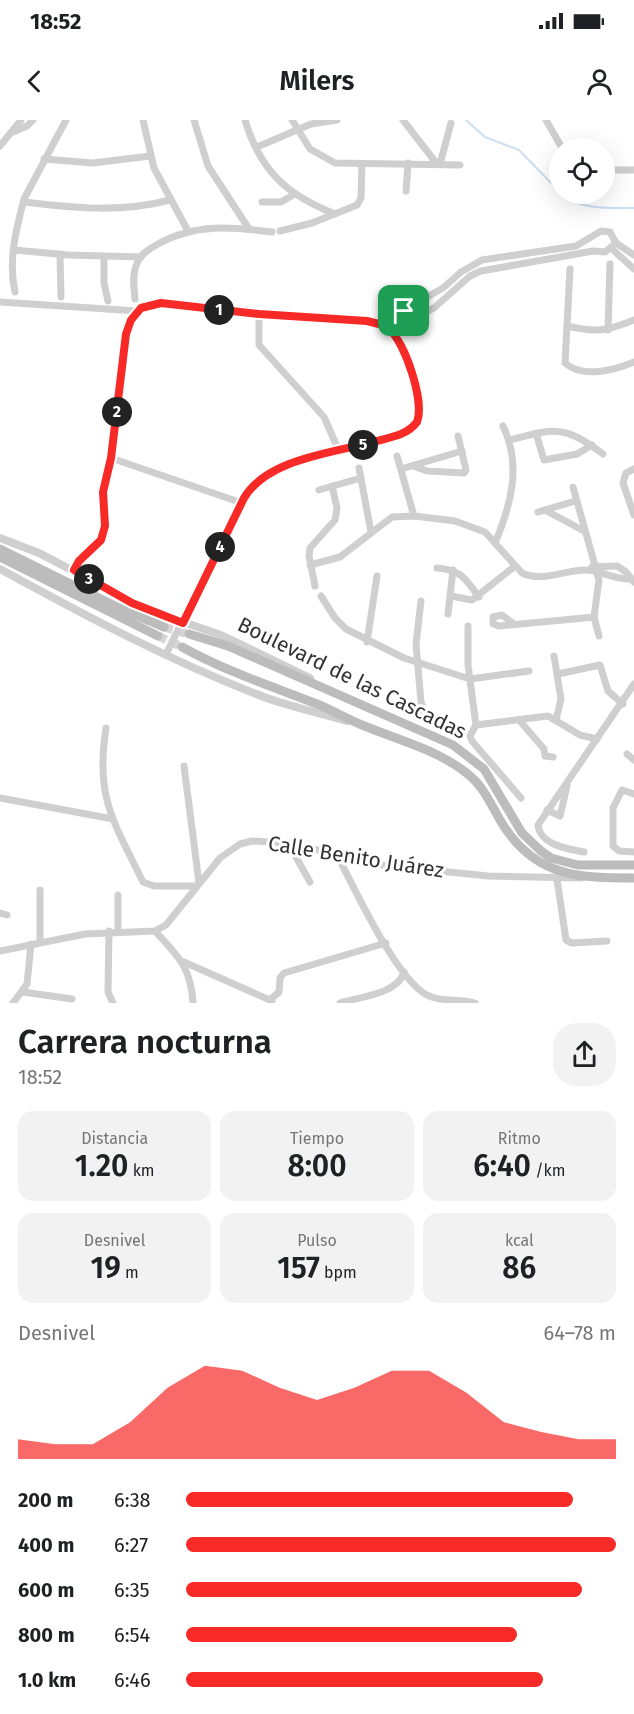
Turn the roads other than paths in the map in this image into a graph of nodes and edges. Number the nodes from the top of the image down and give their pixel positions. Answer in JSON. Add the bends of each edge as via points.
{"nodes":[{"id":1,"x":66,"y":120,"type":"edge"},
{"id":2,"x":143,"y":120,"type":"edge"},
{"id":3,"x":194,"y":120,"type":"edge"},
{"id":4,"x":245,"y":120,"type":"edge"},
{"id":5,"x":292,"y":120,"type":"edge"},
{"id":6,"x":337,"y":120,"type":"edge"},
{"id":7,"x":404,"y":120,"type":"edge"},
{"id":8,"x":546,"y":120,"type":"edge"},
{"id":9,"x":17,"y":121,"type":"edge"},
{"id":10,"x":30,"y":123,"type":"edge"},
{"id":11,"x":451,"y":123,"type":"dead end"},
{"id":12,"x":296,"y":129,"type":"junction"},
{"id":13,"x":11,"y":133,"type":"junction"},
{"id":14,"x":556,"y":138,"type":"edge"},
{"id":15,"x":0,"y":146,"type":"edge"},
{"id":16,"x":257,"y":147,"type":"junction"},
{"id":17,"x":150,"y":156,"type":"junction"},
{"id":18,"x":44,"y":159,"type":"junction"},
{"id":19,"x":408,"y":163,"type":"junction"},
{"id":20,"x":362,"y":164,"type":"junction"},
{"id":21,"x":438,"y":164,"type":"junction"},
{"id":22,"x":460,"y":165,"type":"dead end"},
{"id":23,"x":615,"y":170,"type":"edge"},
{"id":24,"x":634,"y":170,"type":"edge"},
{"id":25,"x":406,"y":191,"type":"dead end"},
{"id":26,"x":294,"y":195,"type":"junction"},
{"id":27,"x":170,"y":200,"type":"junction"},
{"id":28,"x":24,"y":202,"type":"junction"},
{"id":29,"x":262,"y":202,"type":"dead end"},
{"id":30,"x":335,"y":214,"type":"junction"},
{"id":31,"x":249,"y":229,"type":"junction"},
{"id":32,"x":188,"y":231,"type":"junction"},
{"id":33,"x":614,"y":246,"type":"junction"},
{"id":34,"x":14,"y":250,"type":"junction"},
{"id":35,"x":60,"y":254,"type":"junction"},
{"id":36,"x":526,"y":255,"type":"junction"},
{"id":37,"x":634,"y":255,"type":"edge"},
{"id":38,"x":104,"y":256,"type":"junction"},
{"id":39,"x":141,"y":257,"type":"junction"},
{"id":40,"x":610,"y":264,"type":"dead end"},
{"id":41,"x":526,"y":265,"type":"junction"},
{"id":42,"x":570,"y":269,"type":"dead end"},
{"id":43,"x":634,"y":269,"type":"edge"},
{"id":44,"x":15,"y":292,"type":"dead end"},
{"id":45,"x":61,"y":297,"type":"dead end"},
{"id":46,"x":135,"y":298,"type":"dead end"},
{"id":47,"x":108,"y":300,"type":"dead end"},
{"id":48,"x":0,"y":302,"type":"edge"},
{"id":49,"x":404,"y":311,"type":"junction"},
{"id":50,"x":137,"y":312,"type":"junction"},
{"id":51,"x":259,"y":314,"type":"junction"},
{"id":52,"x":407,"y":320,"type":"junction"},
{"id":53,"x":634,"y":320,"type":"edge"},
{"id":54,"x":379,"y":324,"type":"junction"},
{"id":55,"x":567,"y":326,"type":"junction"},
{"id":56,"x":389,"y":329,"type":"junction"},
{"id":57,"x":608,"y":330,"type":"junction"},
{"id":58,"x":634,"y":362,"type":"edge"},
{"id":59,"x":503,"y":426,"type":"dead end"},
{"id":60,"x":536,"y":433,"type":"junction"},
{"id":61,"x":458,"y":436,"type":"dead end"},
{"id":62,"x":510,"y":440,"type":"junction"},
{"id":63,"x":592,"y":445,"type":"junction"},
{"id":64,"x":339,"y":451,"type":"junction"},
{"id":65,"x":462,"y":451,"type":"junction"},
{"id":66,"x":603,"y":454,"type":"dead end"},
{"id":67,"x":397,"y":456,"type":"dead end"},
{"id":68,"x":111,"y":458,"type":"junction"},
{"id":69,"x":413,"y":466,"type":"junction"},
{"id":70,"x":359,"y":468,"type":"dead end"},
{"id":71,"x":401,"y":469,"type":"junction"},
{"id":72,"x":634,"y":469,"type":"edge"},
{"id":73,"x":361,"y":478,"type":"junction"},
{"id":74,"x":332,"y":486,"type":"junction"},
{"id":75,"x":573,"y":487,"type":"dead end"},
{"id":76,"x":318,"y":490,"type":"dead end"},
{"id":77,"x":575,"y":501,"type":"junction"},
{"id":78,"x":242,"y":503,"type":"junction"},
{"id":79,"x":634,"y":515,"type":"edge"},
{"id":80,"x":414,"y":516,"type":"junction"},
{"id":81,"x":584,"y":531,"type":"junction"},
{"id":82,"x":371,"y":532,"type":"junction"},
{"id":83,"x":0,"y":538,"type":"edge"},
{"id":84,"x":495,"y":543,"type":"junction"},
{"id":85,"x":0,"y":549,"type":"edge"},
{"id":86,"x":0,"y":557,"type":"edge"},
{"id":87,"x":310,"y":565,"type":"junction"},
{"id":88,"x":515,"y":566,"type":"junction"},
{"id":89,"x":437,"y":568,"type":"dead end"},
{"id":90,"x":596,"y":568,"type":"junction"},
{"id":91,"x":0,"y":569,"type":"edge"},
{"id":92,"x":74,"y":570,"type":"junction"},
{"id":93,"x":453,"y":570,"type":"junction"},
{"id":94,"x":376,"y":576,"type":"dead end"},
{"id":95,"x":632,"y":580,"type":"edge"},
{"id":96,"x":315,"y":586,"type":"dead end"},
{"id":97,"x":321,"y":596,"type":"dead end"},
{"id":98,"x":451,"y":596,"type":"junction"},
{"id":99,"x":479,"y":597,"type":"junction"},
{"id":100,"x":421,"y":601,"type":"dead end"},
{"id":101,"x":448,"y":614,"type":"dead end"},
{"id":102,"x":594,"y":617,"type":"junction"},
{"id":103,"x":183,"y":623,"type":"junction"},
{"id":104,"x":514,"y":624,"type":"dead end"},
{"id":105,"x":468,"y":626,"type":"dead end"},
{"id":106,"x":164,"y":627,"type":"tunnel mouth"},
{"id":107,"x":189,"y":634,"type":"tunnel mouth"},
{"id":108,"x":159,"y":636,"type":"tunnel mouth"},
{"id":109,"x":599,"y":636,"type":"dead end"},
{"id":110,"x":368,"y":642,"type":"junction"},
{"id":111,"x":182,"y":647,"type":"tunnel mouth"},
{"id":112,"x":166,"y":654,"type":"junction"},
{"id":113,"x":554,"y":656,"type":"dead end"},
{"id":114,"x":418,"y":662,"type":"junction"},
{"id":115,"x":529,"y":671,"type":"dead end"},
{"id":116,"x":558,"y":674,"type":"junction"},
{"id":117,"x":470,"y":679,"type":"junction"},
{"id":118,"x":634,"y":684,"type":"edge"},
{"id":119,"x":632,"y":694,"type":"edge"},
{"id":120,"x":345,"y":697,"type":"junction"},
{"id":121,"x":421,"y":702,"type":"dead end"},
{"id":122,"x":623,"y":704,"type":"junction"},
{"id":123,"x":519,"y":720,"type":"junction"},
{"id":124,"x":556,"y":720,"type":"junction"},
{"id":125,"x":361,"y":725,"type":"junction"},
{"id":126,"x":476,"y":725,"type":"junction"},
{"id":127,"x":106,"y":728,"type":"dead end"},
{"id":128,"x":597,"y":739,"type":"junction"},
{"id":129,"x":543,"y":750,"type":"dead end"},
{"id":130,"x":627,"y":754,"type":"dead end"},
{"id":131,"x":634,"y":760,"type":"edge"},
{"id":132,"x":184,"y":766,"type":"dead end"},
{"id":133,"x":568,"y":782,"type":"junction"},
{"id":134,"x":634,"y":794,"type":"edge"},
{"id":135,"x":0,"y":798,"type":"edge"},
{"id":136,"x":521,"y":798,"type":"dead end"},
{"id":137,"x":547,"y":810,"type":"junction"},
{"id":138,"x":113,"y":819,"type":"junction"},
{"id":139,"x":288,"y":843,"type":"junction"},
{"id":140,"x":584,"y":852,"type":"dead end"},
{"id":141,"x":634,"y":852,"type":"edge"},
{"id":142,"x":336,"y":853,"type":"junction"},
{"id":143,"x":634,"y":865,"type":"edge"},
{"id":144,"x":594,"y":877,"type":"junction"},
{"id":145,"x":634,"y":878,"type":"edge"},
{"id":146,"x":557,"y":879,"type":"junction"},
{"id":147,"x":310,"y":882,"type":"dead end"},
{"id":148,"x":197,"y":885,"type":"junction"},
{"id":149,"x":40,"y":890,"type":"dead end"},
{"id":150,"x":118,"y":895,"type":"dead end"},
{"id":151,"x":109,"y":931,"type":"junction"},
{"id":152,"x":118,"y":931,"type":"junction"},
{"id":153,"x":155,"y":931,"type":"junction"},
{"id":154,"x":607,"y":940,"type":"dead end"},
{"id":155,"x":40,"y":942,"type":"junction"},
{"id":156,"x":386,"y":943,"type":"junction"},
{"id":157,"x":31,"y":944,"type":"junction"},
{"id":158,"x":0,"y":951,"type":"edge"},
{"id":159,"x":184,"y":962,"type":"junction"},
{"id":160,"x":404,"y":972,"type":"junction"},
{"id":161,"x":23,"y":992,"type":"junction"},
{"id":162,"x":72,"y":999,"type":"dead end"},
{"id":163,"x":273,"y":1001,"type":"edge"},
{"id":164,"x":16,"y":1002,"type":"edge"},
{"id":165,"x":113,"y":1003,"type":"edge"},
{"id":166,"x":193,"y":1003,"type":"edge"},
{"id":167,"x":340,"y":1003,"type":"edge"},
{"id":168,"x":475,"y":1003,"type":"edge"}],
"edges":[{"from":1,"to":18,"type":"street"},
{"from":2,"to":17,"type":"street"},
{"from":3,"to":31,"type":"street","via":[[208,166]]},
{"from":4,"to":16,"type":"street"},
{"from":5,"to":12,"type":"street"},
{"from":6,"to":12,"type":"street"},
{"from":7,"to":21,"type":"street"},
{"from":8,"to":14,"type":"street"},
{"from":9,"to":10,"type":"street"},
{"from":9,"to":13,"type":"street"},
{"from":10,"to":13,"type":"street"},
{"from":11,"to":21,"type":"street"},
{"from":12,"to":16,"type":"street"},
{"from":12,"to":20,"type":"street","via":[[318,156],[335,163]]},
{"from":13,"to":15,"type":"street"},
{"from":16,"to":26,"type":"street","via":[[270,172]]},
{"from":17,"to":18,"type":"street","via":[[93,163]]},
{"from":17,"to":27,"type":"street"},
{"from":18,"to":28,"type":"street"},
{"from":19,"to":20,"type":"street"},
{"from":19,"to":21,"type":"street"},
{"from":19,"to":25,"type":"street"},
{"from":20,"to":30,"type":"street","via":[[361,198],[351,209]]},
{"from":21,"to":22,"type":"street"},
{"from":23,"to":24,"type":"street"},
{"from":26,"to":29,"type":"street","via":[[281,202]]},
{"from":26,"to":30,"type":"street"},
{"from":27,"to":28,"type":"street","via":[[99,209]]},
{"from":27,"to":32,"type":"street"},
{"from":28,"to":34,"type":"street"},
{"from":30,"to":31,"type":"street","via":[[276,232]]},
{"from":31,"to":32,"type":"street","via":[[216,227]]},
{"from":32,"to":39,"type":"street","via":[[163,241]]},
{"from":33,"to":36,"type":"street","via":[[610,232],[601,231],[576,246]]},
{"from":33,"to":37,"type":"street"},
{"from":33,"to":41,"type":"street"},
{"from":33,"to":43,"type":"street"},
{"from":34,"to":35,"type":"street"},
{"from":34,"to":44,"type":"street"},
{"from":35,"to":38,"type":"street"},
{"from":35,"to":45,"type":"street"},
{"from":36,"to":41,"type":"street"},
{"from":36,"to":49,"type":"street","via":[[471,265],[443,288]]},
{"from":38,"to":39,"type":"street"},
{"from":38,"to":47,"type":"street"},
{"from":39,"to":46,"type":"street","via":[[134,273]]},
{"from":40,"to":57,"type":"street"},
{"from":41,"to":52,"type":"street","via":[[470,276],[435,308]]},
{"from":42,"to":55,"type":"street"},
{"from":48,"to":50,"type":"street"},
{"from":49,"to":52,"type":"street"},
{"from":49,"to":54,"type":"street"},
{"from":50,"to":51,"type":"street","via":[[161,303]]},
{"from":50,"to":68,"type":"street","via":[[126,334]]},
{"from":51,"to":54,"type":"street"},
{"from":51,"to":64,"type":"street","via":[[259,345],[324,417]]},
{"from":52,"to":56,"type":"street"},
{"from":53,"to":57,"type":"street"},
{"from":54,"to":56,"type":"street"},
{"from":55,"to":57,"type":"street","via":[[594,332]]},
{"from":55,"to":58,"type":"street","via":[[566,363],[571,368],[607,371]]},
{"from":56,"to":64,"type":"street","via":[[405,352],[420,408],[417,422],[400,435]]},
{"from":59,"to":62,"type":"street"},
{"from":60,"to":62,"type":"street"},
{"from":60,"to":63,"type":"street","via":[[565,431]]},
{"from":60,"to":63,"type":"street","via":[[544,460],[577,454]]},
{"from":61,"to":65,"type":"street"},
{"from":62,"to":84,"type":"street","via":[[512,492]]},
{"from":63,"to":66,"type":"street"},
{"from":64,"to":78,"type":"street","via":[[268,472],[252,486]]},
{"from":65,"to":69,"type":"street"},
{"from":65,"to":69,"type":"street","via":[[464,473],[427,471]]},
{"from":67,"to":71,"type":"street"},
{"from":68,"to":78,"type":"street"},
{"from":68,"to":92,"type":"street","via":[[103,492],[105,526],[101,540]]},
{"from":69,"to":71,"type":"street"},
{"from":70,"to":73,"type":"street"},
{"from":71,"to":80,"type":"street"},
{"from":72,"to":79,"type":"street","via":[[626,473],[622,483]]},
{"from":73,"to":74,"type":"street"},
{"from":73,"to":82,"type":"street"},
{"from":74,"to":76,"type":"street"},
{"from":74,"to":87,"type":"street","via":[[337,508],[335,520],[310,548]]},
{"from":75,"to":77,"type":"street"},
{"from":77,"to":81,"type":"street"},
{"from":77,"to":81,"type":"street","via":[[542,511]]},
{"from":78,"to":103,"type":"street"},
{"from":80,"to":82,"type":"street","via":[[392,517]]},
{"from":80,"to":84,"type":"street","via":[[472,526]]},
{"from":81,"to":90,"type":"street"},
{"from":82,"to":87,"type":"street","via":[[340,557]]},
{"from":83,"to":92,"type":"street","name":"Boulevard de las Cascadas"},
{"from":84,"to":88,"type":"street"},
{"from":85,"to":106,"type":"main road"},
{"from":86,"to":108,"type":"main road"},
{"from":87,"to":96,"type":"street"},
{"from":88,"to":90,"type":"street","via":[[522,573],[540,578]]},
{"from":88,"to":99,"type":"street"},
{"from":89,"to":93,"type":"street"},
{"from":90,"to":95,"type":"street"},
{"from":90,"to":95,"type":"street","via":[[617,566]]},
{"from":90,"to":102,"type":"street"},
{"from":91,"to":112,"type":"street","name":"Boulevard de las Cascadas","via":[[106,627]]},
{"from":92,"to":103,"type":"street","name":"Boulevard de las Cascadas","via":[[132,603]]},
{"from":93,"to":98,"type":"street"},
{"from":93,"to":99,"type":"street","via":[[464,577]]},
{"from":94,"to":110,"type":"street"},
{"from":97,"to":110,"type":"street","via":[[346,629]]},
{"from":98,"to":99,"type":"street","via":[[472,600]]},
{"from":98,"to":101,"type":"street"},
{"from":100,"to":114,"type":"street"},
{"from":102,"to":104,"type":"street"},
{"from":102,"to":109,"type":"street"},
{"from":103,"to":112,"type":"street"},
{"from":103,"to":120,"type":"street","name":"Boulevard de las Cascadas","via":[[254,649]]},
{"from":105,"to":117,"type":"street"},
{"from":107,"to":120,"type":"main road","via":[[228,646]]},
{"from":110,"to":114,"type":"street"},
{"from":111,"to":125,"type":"main road","via":[[224,670],[320,705]]},
{"from":112,"to":125,"type":"street","name":"Boulevard de las Cascadas","via":[[265,698]]},
{"from":113,"to":116,"type":"street"},
{"from":114,"to":117,"type":"street"},
{"from":114,"to":121,"type":"street"},
{"from":115,"to":117,"type":"street"},
{"from":116,"to":122,"type":"street","via":[[600,665],[608,691]]},
{"from":116,"to":124,"type":"street","via":[[561,704]]},
{"from":117,"to":126,"type":"street"},
{"from":118,"to":119,"type":"street"},
{"from":119,"to":122,"type":"street"},
{"from":120,"to":143,"type":"main road","name":"Boulevard de las Cascadas","via":[[433,734],[472,758],[493,782],[522,833],[551,858],[578,865]]},
{"from":122,"to":128,"type":"street"},
{"from":123,"to":124,"type":"street","via":[[548,716]]},
{"from":123,"to":126,"type":"street"},
{"from":123,"to":129,"type":"street"},
{"from":124,"to":128,"type":"street","via":[[580,735]]},
{"from":125,"to":144,"type":"main road","name":"Boulevard de las Cascadas","via":[[459,768],[480,786],[510,835],[536,859],[554,870]]},
{"from":126,"to":136,"type":"street","via":[[472,741]]},
{"from":127,"to":138,"type":"street","via":[[103,783]]},
{"from":128,"to":133,"type":"street"},
{"from":130,"to":131,"type":"street"},
{"from":132,"to":148,"type":"street"},
{"from":133,"to":137,"type":"street"},
{"from":133,"to":137,"type":"street","via":[[561,814]]},
{"from":134,"to":141,"type":"street","via":[[619,792],[613,808],[615,849]]},
{"from":135,"to":138,"type":"street"},
{"from":137,"to":140,"type":"street","via":[[538,825],[540,831],[558,846]]},
{"from":138,"to":148,"type":"street","via":[[143,882],[154,886]]},
{"from":139,"to":142,"type":"street","name":"Calle Benito Juárez"},
{"from":139,"to":147,"type":"street"},
{"from":139,"to":148,"type":"street","name":"Calle Benito Juárez","via":[[240,844],[220,858]]},
{"from":142,"to":146,"type":"street","name":"Calle Benito Juárez","via":[[381,865]]},
{"from":142,"to":156,"type":"street"},
{"from":144,"to":145,"type":"main road","name":"Boulevard de las Cascadas"},
{"from":144,"to":146,"type":"street","name":"Calle Benito Juárez"},
{"from":146,"to":154,"type":"street","via":[[566,940]]},
{"from":148,"to":153,"type":"street","name":"Calle Benito Juárez","via":[[166,925]]},
{"from":149,"to":155,"type":"street"},
{"from":150,"to":152,"type":"street"},
{"from":151,"to":152,"type":"street"},
{"from":151,"to":155,"type":"street"},
{"from":151,"to":165,"type":"street","via":[[108,992]]},
{"from":152,"to":153,"type":"street"},
{"from":153,"to":159,"type":"street"},
{"from":155,"to":157,"type":"street"},
{"from":156,"to":160,"type":"street"},
{"from":156,"to":163,"type":"street","via":[[284,973]]},
{"from":157,"to":158,"type":"street"},
{"from":157,"to":161,"type":"street"},
{"from":159,"to":163,"type":"street"},
{"from":159,"to":166,"type":"street"},
{"from":160,"to":167,"type":"street","via":[[402,980],[393,987]]},
{"from":160,"to":168,"type":"street","via":[[426,994]]},
{"from":161,"to":162,"type":"street"},
{"from":161,"to":164,"type":"street"}]}
